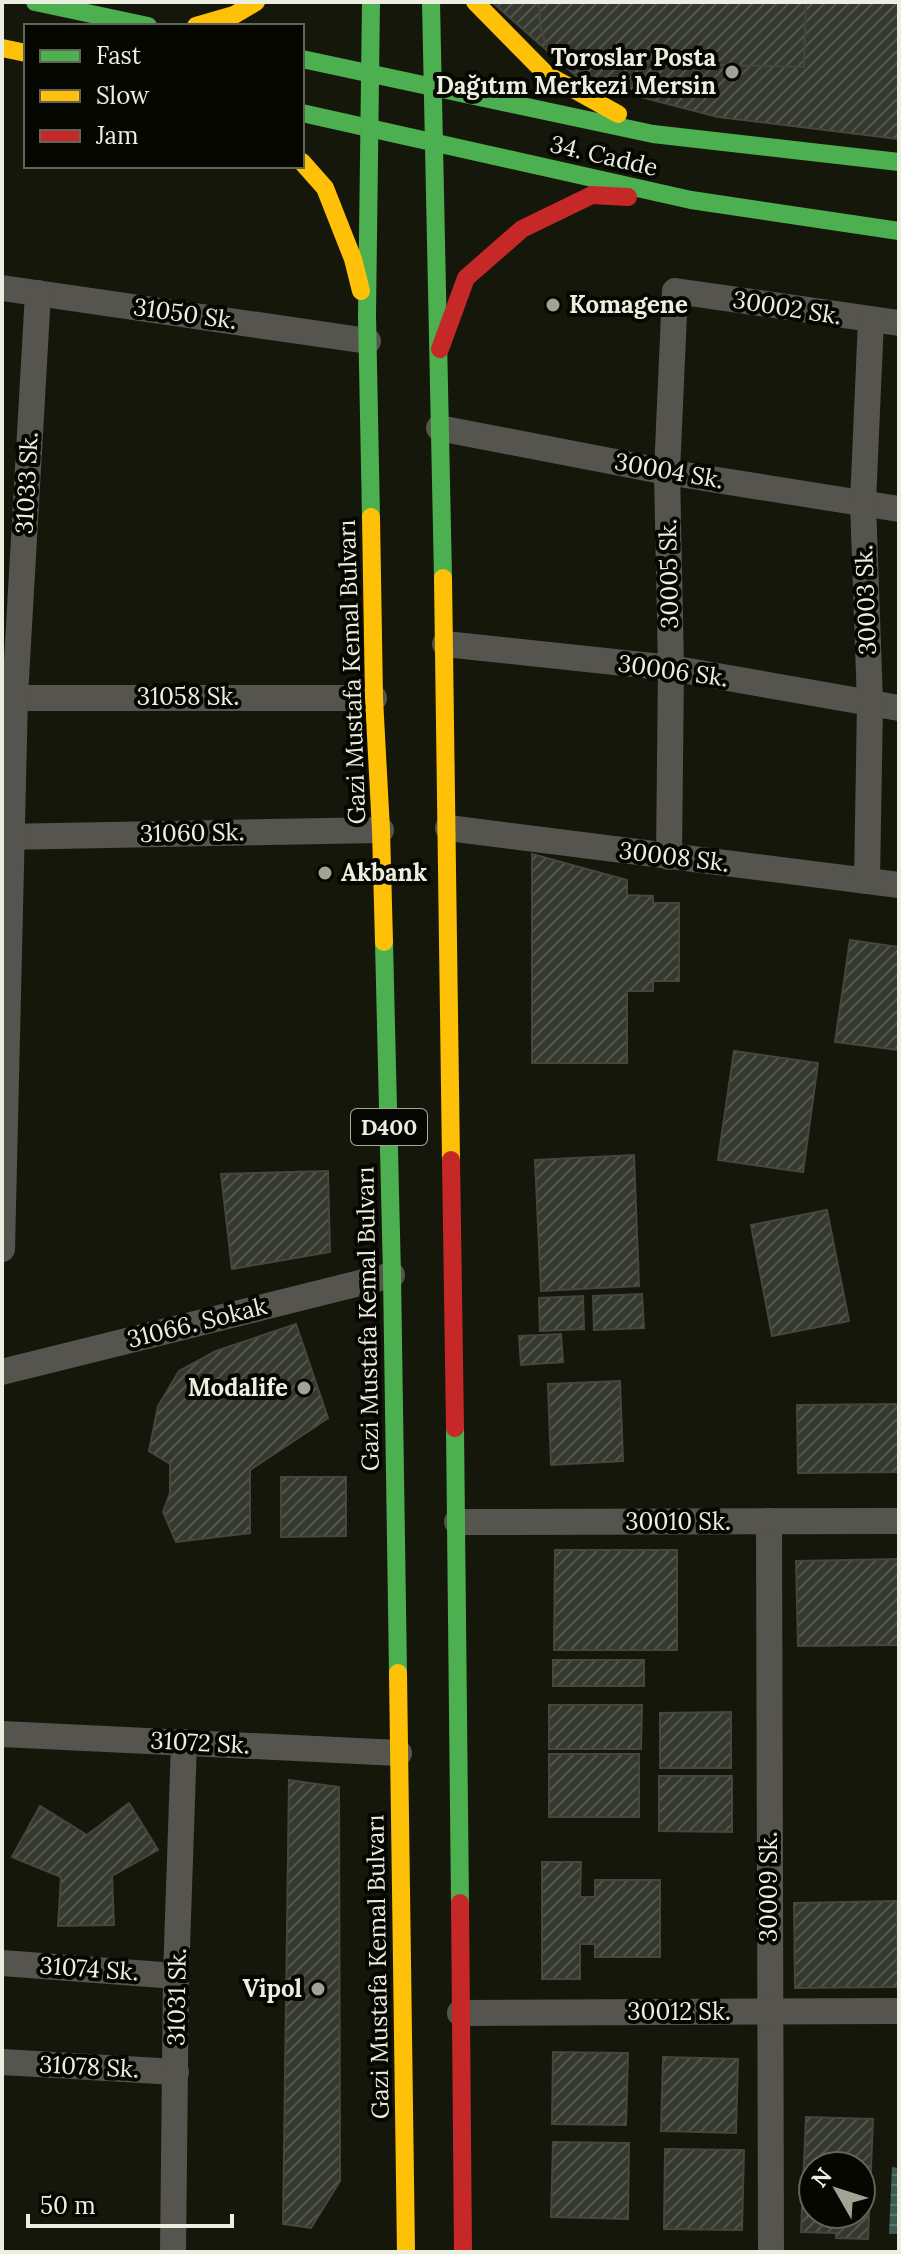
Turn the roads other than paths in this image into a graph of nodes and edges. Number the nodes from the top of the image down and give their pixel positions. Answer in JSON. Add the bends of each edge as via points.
{"nodes":[{"id":1,"x":35,"y":2,"type":"edge"},
{"id":2,"x":256,"y":2,"type":"edge"},
{"id":3,"x":371,"y":2,"type":"edge"},
{"id":4,"x":431,"y":2,"type":"edge"},
{"id":5,"x":475,"y":2,"type":"edge"},
{"id":6,"x":139,"y":24,"type":"edge"},
{"id":7,"x":203,"y":24,"type":"edge"},
{"id":8,"x":2,"y":48,"type":"edge"},
{"id":9,"x":24,"y":53,"type":"edge"},
{"id":10,"x":304,"y":59,"type":"edge"},
{"id":11,"x":370,"y":73,"type":"junction"},
{"id":12,"x":432,"y":87,"type":"junction"},
{"id":13,"x":304,"y":113,"type":"edge"},
{"id":14,"x":368,"y":128,"type":"junction"},
{"id":15,"x":653,"y":134,"type":"junction"},
{"id":16,"x":433,"y":142,"type":"junction"},
{"id":17,"x":899,"y":162,"type":"edge"},
{"id":18,"x":304,"y":164,"type":"edge"},
{"id":19,"x":691,"y":200,"type":"junction"},
{"id":20,"x":899,"y":231,"type":"edge"},
{"id":21,"x":2,"y":288,"type":"edge"},
{"id":22,"x":675,"y":291,"type":"joint"},
{"id":23,"x":38,"y":293,"type":"junction"},
{"id":24,"x":367,"y":315,"type":"junction"},
{"id":25,"x":871,"y":320,"type":"junction"},
{"id":26,"x":899,"y":323,"type":"edge"},
{"id":27,"x":368,"y":341,"type":"junction"},
{"id":28,"x":437,"y":356,"type":"junction"},
{"id":29,"x":439,"y":428,"type":"junction"},
{"id":30,"x":667,"y":472,"type":"junction"},
{"id":31,"x":863,"y":502,"type":"junction"},
{"id":32,"x":899,"y":509,"type":"edge"},
{"id":33,"x":445,"y":644,"type":"junction"},
{"id":34,"x":671,"y":668,"type":"junction"},
{"id":35,"x":8,"y":697,"type":"edge"},
{"id":36,"x":374,"y":698,"type":"junction"},
{"id":37,"x":870,"y":703,"type":"junction"},
{"id":38,"x":899,"y":708,"type":"edge"},
{"id":39,"x":448,"y":828,"type":"junction"},
{"id":40,"x":381,"y":830,"type":"junction"},
{"id":41,"x":6,"y":837,"type":"edge"},
{"id":42,"x":669,"y":857,"type":"junction"},
{"id":43,"x":867,"y":881,"type":"junction"},
{"id":44,"x":899,"y":885,"type":"edge"},
{"id":45,"x":2,"y":1249,"type":"edge"},
{"id":46,"x":392,"y":1275,"type":"junction"},
{"id":47,"x":2,"y":1372,"type":"edge"},
{"id":48,"x":769,"y":1521,"type":"junction"},
{"id":49,"x":899,"y":1521,"type":"edge"},
{"id":50,"x":457,"y":1522,"type":"junction"},
{"id":51,"x":2,"y":1734,"type":"edge"},
{"id":52,"x":184,"y":1742,"type":"junction"},
{"id":53,"x":399,"y":1753,"type":"junction"},
{"id":54,"x":2,"y":1963,"type":"edge"},
{"id":55,"x":176,"y":1976,"type":"junction"},
{"id":56,"x":899,"y":2011,"type":"edge"},
{"id":57,"x":770,"y":2012,"type":"junction"},
{"id":58,"x":460,"y":2013,"type":"junction"},
{"id":59,"x":2,"y":2062,"type":"edge"},
{"id":60,"x":176,"y":2072,"type":"junction"},
{"id":61,"x":173,"y":2252,"type":"edge"},
{"id":62,"x":406,"y":2252,"type":"edge"},
{"id":63,"x":463,"y":2252,"type":"edge"},
{"id":64,"x":771,"y":2252,"type":"edge"}],
"edges":[{"from":1,"to":6,"type":"main road"},
{"from":2,"to":7,"type":"main road"},
{"from":3,"to":11,"type":"main road","name":"Gazi Mustafa Kemal Bulvarı","number":"D400"},
{"from":4,"to":12,"type":"main road","number":"D400"},
{"from":5,"to":15,"type":"main road","via":[[546,74]]},
{"from":8,"to":9,"type":"main road"},
{"from":10,"to":11,"type":"main road","name":"34. Cadde"},
{"from":11,"to":12,"type":"main road","name":"34. Cadde"},
{"from":11,"to":14,"type":"main road","name":"Gazi Mustafa Kemal Bulvarı","number":"D400"},
{"from":12,"to":15,"type":"main road","name":"34. Cadde"},
{"from":12,"to":16,"type":"main road","number":"D400"},
{"from":13,"to":14,"type":"main road","name":"34. Cadde"},
{"from":14,"to":16,"type":"main road","name":"34. Cadde"},
{"from":14,"to":24,"type":"main road","name":"Gazi Mustafa Kemal Bulvarı","number":"D400"},
{"from":15,"to":17,"type":"main road","name":"34. Cadde"},
{"from":16,"to":19,"type":"main road","name":"34. Cadde"},
{"from":16,"to":28,"type":"main road","number":"D400"},
{"from":18,"to":24,"type":"main road","via":[[325,188],[353,259]]},
{"from":19,"to":20,"type":"main road","name":"34. Cadde"},
{"from":19,"to":28,"type":"main road","via":[[592,195],[522,229],[466,278]]},
{"from":21,"to":23,"type":"street","name":"31050 Sk."},
{"from":22,"to":25,"type":"street","name":"30002 Sk."},
{"from":22,"to":30,"type":"street","name":"30005 Sk."},
{"from":23,"to":27,"type":"street","name":"31050 Sk."},
{"from":23,"to":35,"type":"street","name":"31033 Sk."},
{"from":24,"to":27,"type":"main road","name":"Gazi Mustafa Kemal Bulvarı","number":"D400"},
{"from":25,"to":26,"type":"street","name":"30002 Sk."},
{"from":25,"to":31,"type":"street","name":"30003 Sk."},
{"from":27,"to":36,"type":"main road","name":"Gazi Mustafa Kemal Bulvarı","number":"D400"},
{"from":28,"to":29,"type":"main road","number":"D400"},
{"from":29,"to":30,"type":"street","name":"30004 Sk."},
{"from":29,"to":33,"type":"main road","number":"D400"},
{"from":30,"to":31,"type":"street","name":"30004 Sk."},
{"from":30,"to":34,"type":"street","name":"30005 Sk."},
{"from":31,"to":32,"type":"street","name":"30004 Sk."},
{"from":31,"to":37,"type":"street","name":"30003 Sk."},
{"from":33,"to":34,"type":"street","name":"30006 Sk."},
{"from":33,"to":39,"type":"main road","number":"D400"},
{"from":34,"to":37,"type":"street","name":"30006 Sk."},
{"from":34,"to":42,"type":"street","name":"30005 Sk."},
{"from":35,"to":36,"type":"street","name":"31058 Sk."},
{"from":35,"to":41,"type":"street","name":"31033 Sk."},
{"from":36,"to":40,"type":"main road","name":"Gazi Mustafa Kemal Bulvarı","number":"D400"},
{"from":37,"to":38,"type":"street","name":"30006 Sk."},
{"from":37,"to":43,"type":"street","name":"30003 Sk."},
{"from":39,"to":42,"type":"street","name":"30008 Sk."},
{"from":39,"to":50,"type":"main road","number":"D400"},
{"from":40,"to":41,"type":"street","name":"31060 Sk."},
{"from":40,"to":46,"type":"main road","name":"Gazi Mustafa Kemal Bulvarı","number":"D400"},
{"from":41,"to":45,"type":"street","name":"31033 Sk."},
{"from":42,"to":43,"type":"street","name":"30008 Sk."},
{"from":43,"to":44,"type":"street","name":"30008 Sk."},
{"from":46,"to":47,"type":"street","name":"31066. Sokak"},
{"from":46,"to":53,"type":"main road","name":"Gazi Mustafa Kemal Bulvarı","number":"D400"},
{"from":48,"to":49,"type":"street","name":"30010 Sk."},
{"from":48,"to":50,"type":"street","name":"30010 Sk."},
{"from":48,"to":57,"type":"street","name":"30009 Sk."},
{"from":50,"to":58,"type":"main road","number":"D400"},
{"from":51,"to":52,"type":"street","name":"31072 Sk."},
{"from":52,"to":53,"type":"street","name":"31072 Sk."},
{"from":52,"to":55,"type":"street","name":"31031 Sk."},
{"from":53,"to":62,"type":"main road","name":"Gazi Mustafa Kemal Bulvarı","number":"D400"},
{"from":54,"to":55,"type":"street","name":"31074 Sk."},
{"from":55,"to":60,"type":"street","name":"31031 Sk."},
{"from":56,"to":57,"type":"street","name":"30012 Sk."},
{"from":57,"to":58,"type":"street","name":"30012 Sk."},
{"from":57,"to":64,"type":"street","name":"30009 Sk."},
{"from":58,"to":63,"type":"main road","number":"D400"},
{"from":59,"to":60,"type":"street","name":"31078 Sk."},
{"from":60,"to":61,"type":"street","name":"31031 Sk."}]}
